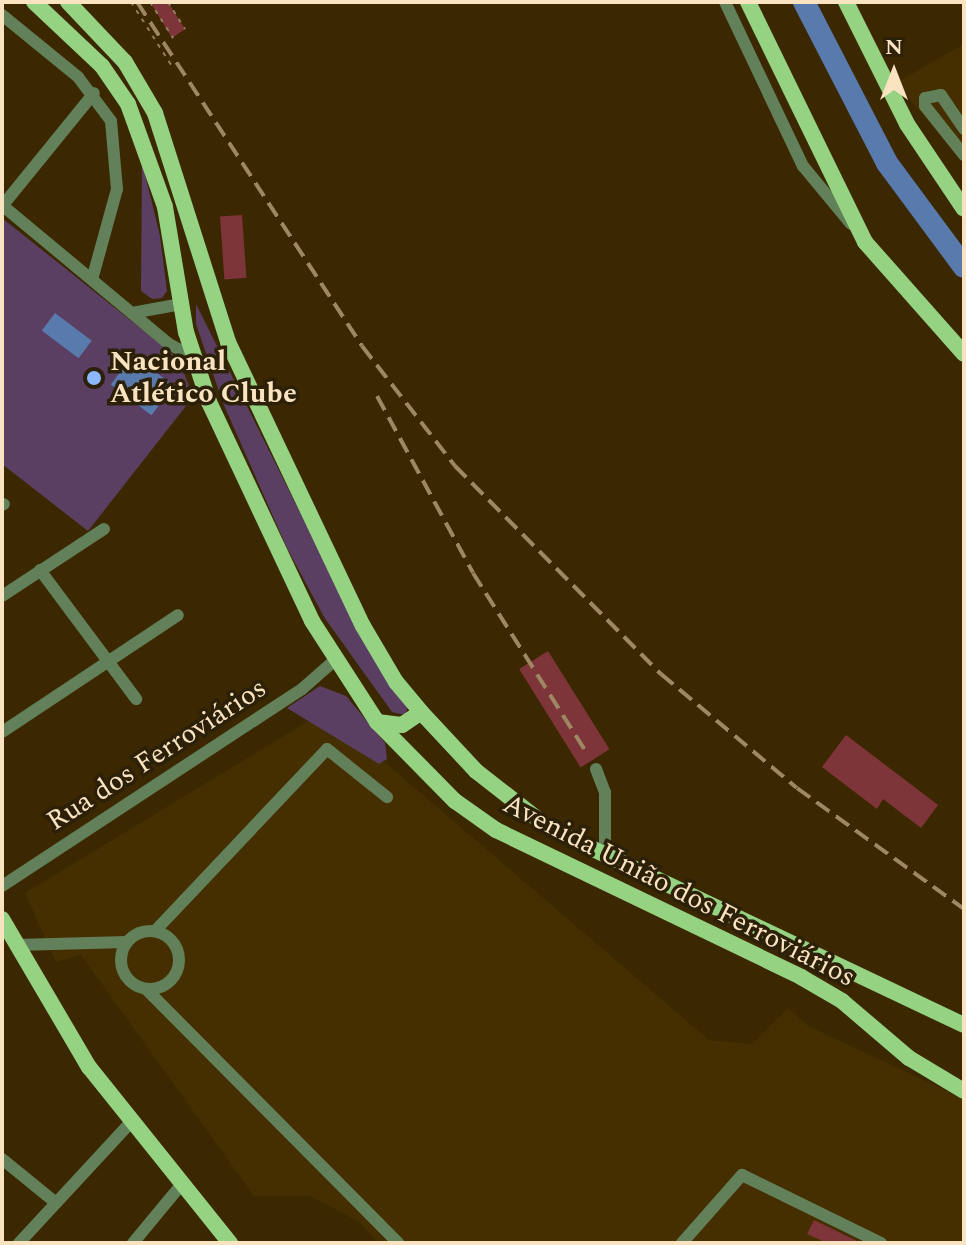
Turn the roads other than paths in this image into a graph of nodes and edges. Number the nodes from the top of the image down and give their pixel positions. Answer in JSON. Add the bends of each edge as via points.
{"nodes":[{"id":1,"x":34,"y":2,"type":"edge"},
{"id":2,"x":68,"y":2,"type":"edge"},
{"id":3,"x":725,"y":2,"type":"edge"},
{"id":4,"x":748,"y":2,"type":"edge"},
{"id":5,"x":846,"y":2,"type":"edge"},
{"id":6,"x":2,"y":15,"type":"edge"},
{"id":7,"x":53,"y":20,"type":"junction"},
{"id":8,"x":94,"y":93,"type":"junction"},
{"id":9,"x":964,"y":129,"type":"edge"},
{"id":10,"x":961,"y":146,"type":"edge"},
{"id":11,"x":2,"y":205,"type":"edge"},
{"id":12,"x":964,"y":209,"type":"edge"},
{"id":13,"x":865,"y":242,"type":"junction"},
{"id":14,"x":93,"y":276,"type":"junction"},
{"id":15,"x":181,"y":304,"type":"junction"},
{"id":16,"x":132,"y":313,"type":"junction"},
{"id":17,"x":219,"y":318,"type":"junction"},
{"id":18,"x":964,"y":354,"type":"edge"},
{"id":19,"x":192,"y":356,"type":"junction"},
{"id":20,"x":104,"y":529,"type":"dead end"},
{"id":21,"x":40,"y":570,"type":"junction"},
{"id":22,"x":2,"y":596,"type":"edge"},
{"id":23,"x":178,"y":615,"type":"dead end"},
{"id":24,"x":335,"y":660,"type":"junction"},
{"id":25,"x":108,"y":663,"type":"junction"},
{"id":26,"x":136,"y":699,"type":"dead end"},
{"id":27,"x":421,"y":712,"type":"junction"},
{"id":28,"x":377,"y":722,"type":"junction"},
{"id":29,"x":2,"y":732,"type":"edge"},
{"id":30,"x":596,"y":769,"type":"dead end"},
{"id":31,"x":387,"y":797,"type":"dead end"},
{"id":32,"x":605,"y":857,"type":"junction"},
{"id":33,"x":2,"y":886,"type":"edge"},
{"id":34,"x":2,"y":919,"type":"edge"},
{"id":35,"x":155,"y":931,"type":"junction"},
{"id":36,"x":127,"y":942,"type":"junction"},
{"id":37,"x":16,"y":945,"type":"junction"},
{"id":38,"x":146,"y":989,"type":"junction"},
{"id":39,"x":964,"y":1025,"type":"edge"},
{"id":40,"x":964,"y":1091,"type":"edge"},
{"id":41,"x":130,"y":1123,"type":"junction"},
{"id":42,"x":2,"y":1159,"type":"edge"},
{"id":43,"x":181,"y":1185,"type":"junction"},
{"id":44,"x":55,"y":1202,"type":"junction"},
{"id":45,"x":19,"y":1243,"type":"edge"},
{"id":46,"x":133,"y":1243,"type":"edge"},
{"id":47,"x":230,"y":1243,"type":"edge"},
{"id":48,"x":398,"y":1243,"type":"edge"},
{"id":49,"x":682,"y":1243,"type":"edge"},
{"id":50,"x":881,"y":1243,"type":"edge"}],
"edges":[{"from":1,"to":7,"type":"main road","name":"Avenida União dos Ferroviários"},
{"from":2,"to":7,"type":"main road"},
{"from":2,"to":17,"type":"main road","name":"Avenida União dos Ferroviários","via":[[125,62],[155,113]]},
{"from":3,"to":13,"type":"street","via":[[803,166]]},
{"from":4,"to":13,"type":"main road"},
{"from":5,"to":12,"type":"main road","via":[[907,124]]},
{"from":6,"to":8,"type":"street"},
{"from":7,"to":15,"type":"main road","name":"Avenida União dos Ferroviários","via":[[102,66],[128,104],[165,207]]},
{"from":8,"to":11,"type":"street"},
{"from":8,"to":14,"type":"street","via":[[111,121],[117,189]]},
{"from":9,"to":10,"type":"street","via":[[941,95],[925,98],[925,106]]},
{"from":11,"to":14,"type":"street"},
{"from":13,"to":18,"type":"main road"},
{"from":14,"to":16,"type":"street"},
{"from":15,"to":16,"type":"street"},
{"from":15,"to":17,"type":"main road","via":[[203,297]]},
{"from":15,"to":19,"type":"main road","name":"Avenida União dos Ferroviários"},
{"from":16,"to":19,"type":"street"},
{"from":17,"to":27,"type":"main road","name":"Avenida União dos Ferroviários","via":[[363,626]]},
{"from":19,"to":24,"type":"main road","name":"Avenida União dos Ferroviários"},
{"from":20,"to":21,"type":"street"},
{"from":21,"to":22,"type":"street"},
{"from":21,"to":25,"type":"street"},
{"from":23,"to":25,"type":"street"},
{"from":24,"to":28,"type":"main road","name":"Avenida União dos Ferroviários"},
{"from":24,"to":33,"type":"street","name":"Rua dos Ferroviários","via":[[302,689]]},
{"from":25,"to":26,"type":"street"},
{"from":25,"to":29,"type":"street"},
{"from":27,"to":28,"type":"main road","via":[[402,725]]},
{"from":27,"to":32,"type":"main road","name":"Avenida União dos Ferroviários","via":[[511,802]]},
{"from":28,"to":40,"type":"main road","name":"Avenida União dos Ferroviários","via":[[455,801],[496,830],[801,977],[842,1001],[909,1058]]},
{"from":30,"to":32,"type":"street","via":[[605,792]]},
{"from":31,"to":35,"type":"street","via":[[327,749]]},
{"from":32,"to":39,"type":"main road","name":"Avenida União dos Ferroviários"},
{"from":34,"to":37,"type":"main road"},
{"from":35,"to":36,"type":"street"},
{"from":35,"to":38,"type":"street","via":[[169,937],[179,964],[161,987]]},
{"from":36,"to":37,"type":"street"},
{"from":36,"to":38,"type":"street","via":[[123,970]]},
{"from":37,"to":41,"type":"main road","via":[[89,1067]]},
{"from":38,"to":48,"type":"street"},
{"from":41,"to":43,"type":"main road"},
{"from":41,"to":44,"type":"street"},
{"from":42,"to":44,"type":"street"},
{"from":43,"to":46,"type":"street"},
{"from":43,"to":47,"type":"main road"},
{"from":44,"to":45,"type":"street"},
{"from":49,"to":50,"type":"street","via":[[742,1175]]}]}
